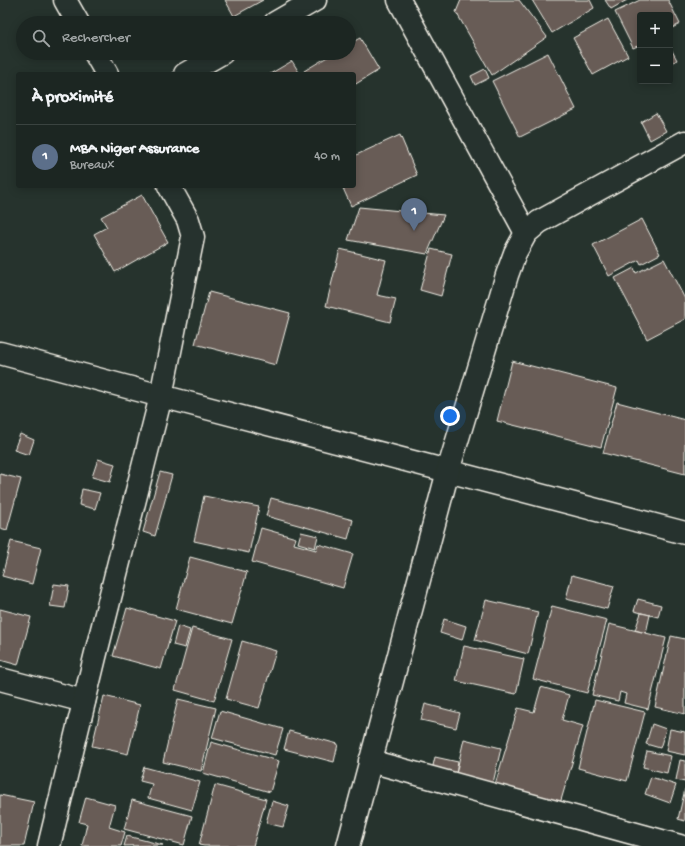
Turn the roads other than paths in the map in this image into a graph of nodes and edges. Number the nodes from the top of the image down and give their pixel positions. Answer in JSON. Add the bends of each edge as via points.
{"nodes":[{"id":1,"x":65,"y":0,"type":"edge"},
{"id":2,"x":315,"y":0,"type":"edge"},
{"id":3,"x":399,"y":0,"type":"edge"},
{"id":4,"x":74,"y":16,"type":"edge"},
{"id":5,"x":287,"y":16,"type":"edge"},
{"id":6,"x":99,"y":60,"type":"edge"},
{"id":7,"x":210,"y":60,"type":"edge"},
{"id":8,"x":106,"y":72,"type":"edge"},
{"id":9,"x":189,"y":72,"type":"edge"},
{"id":10,"x":685,"y":142,"type":"edge"},
{"id":11,"x":170,"y":188,"type":"edge"},
{"id":12,"x":526,"y":233,"type":"junction"},
{"id":13,"x":0,"y":353,"type":"edge"},
{"id":14,"x":161,"y":396,"type":"junction"},
{"id":15,"x":448,"y":470,"type":"junction"},
{"id":16,"x":685,"y":533,"type":"edge"},
{"id":17,"x":0,"y":679,"type":"edge"},
{"id":18,"x":84,"y":701,"type":"junction"},
{"id":19,"x":370,"y":761,"type":"junction"},
{"id":20,"x":49,"y":846,"type":"edge"},
{"id":21,"x":348,"y":846,"type":"edge"},
{"id":22,"x":680,"y":846,"type":"edge"}],
"edges":[{"from":1,"to":4,"type":"street"},
{"from":2,"to":5,"type":"street"},
{"from":3,"to":12,"type":"street"},
{"from":6,"to":8,"type":"street"},
{"from":7,"to":9,"type":"street"},
{"from":10,"to":12,"type":"street","via":[[539,222]]},
{"from":11,"to":14,"type":"street","via":[[188,220],[193,237]]},
{"from":12,"to":15,"type":"street","via":[[507,275]]},
{"from":13,"to":14,"type":"street"},
{"from":14,"to":15,"type":"street"},
{"from":14,"to":18,"type":"street"},
{"from":15,"to":16,"type":"street"},
{"from":15,"to":19,"type":"street"},
{"from":17,"to":18,"type":"street"},
{"from":18,"to":20,"type":"street"},
{"from":19,"to":21,"type":"street"},
{"from":19,"to":22,"type":"street"}]}
